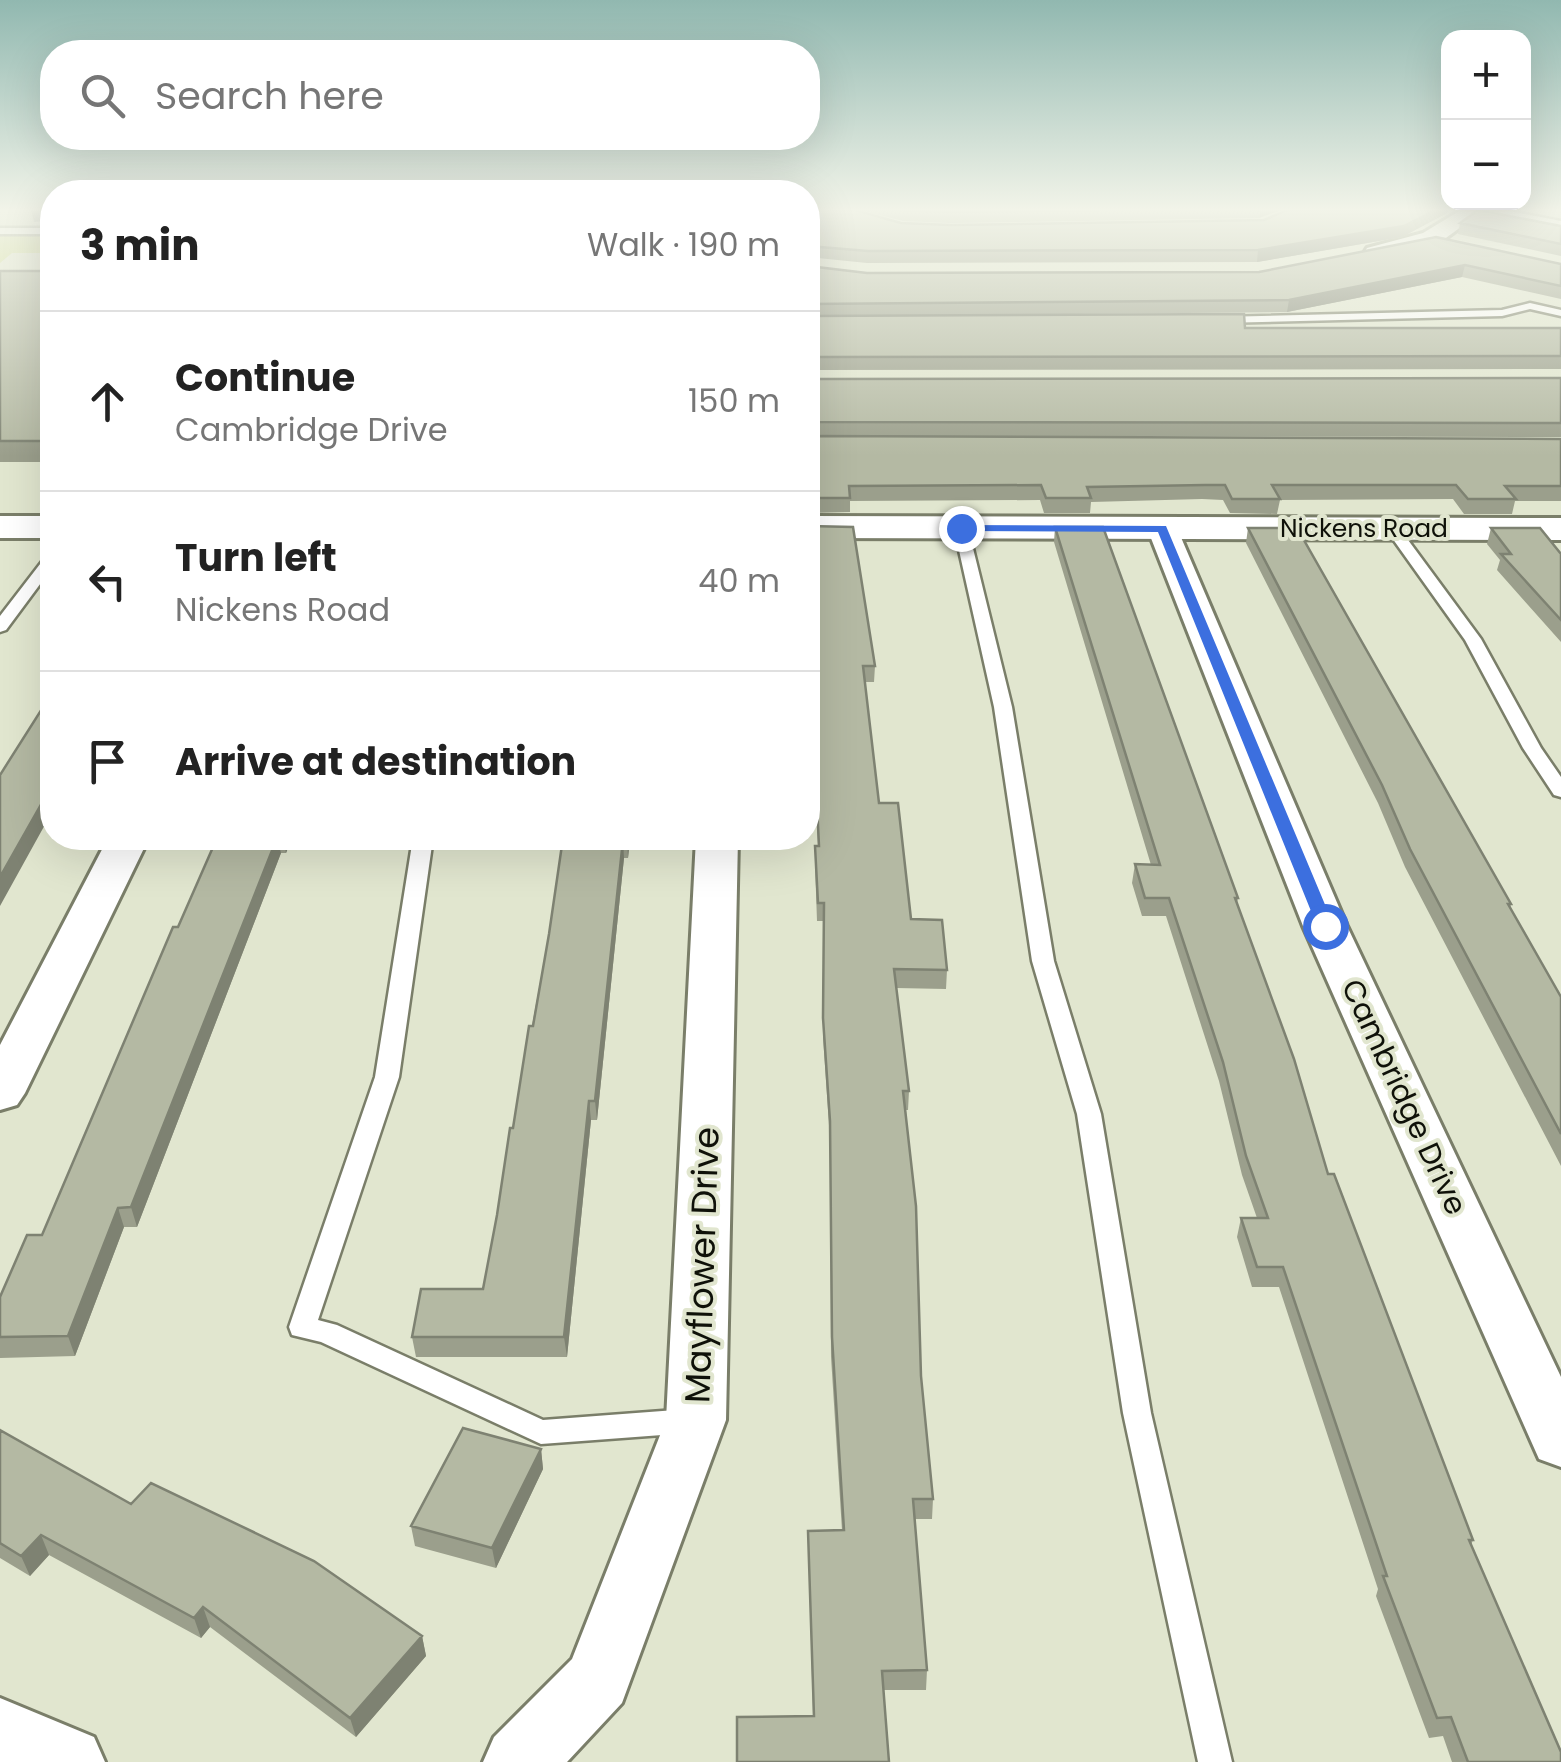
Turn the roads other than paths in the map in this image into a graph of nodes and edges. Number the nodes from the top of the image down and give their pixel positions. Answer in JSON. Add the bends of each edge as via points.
{"nodes":[{"id":1,"x":1561,"y":313,"type":"edge"},
{"id":2,"x":1200,"y":321,"type":"edge"},
{"id":3,"x":0,"y":527,"type":"edge"},
{"id":4,"x":40,"y":527,"type":"edge"},
{"id":5,"x":820,"y":527,"type":"edge"},
{"id":6,"x":961,"y":528,"type":"junction"},
{"id":7,"x":1162,"y":528,"type":"junction"},
{"id":8,"x":1392,"y":528,"type":"junction"},
{"id":9,"x":1561,"y":528,"type":"edge"},
{"id":10,"x":40,"y":574,"type":"edge"},
{"id":11,"x":0,"y":627,"type":"edge"},
{"id":12,"x":1561,"y":791,"type":"edge"},
{"id":13,"x":122,"y":850,"type":"edge"},
{"id":14,"x":422,"y":850,"type":"edge"},
{"id":15,"x":717,"y":850,"type":"edge"},
{"id":16,"x":0,"y":1094,"type":"edge"},
{"id":17,"x":696,"y":1420,"type":"junction"},
{"id":18,"x":1561,"y":1441,"type":"edge"},
{"id":19,"x":0,"y":1732,"type":"edge"},
{"id":20,"x":69,"y":1762,"type":"edge"},
{"id":21,"x":519,"y":1762,"type":"edge"},
{"id":22,"x":1215,"y":1762,"type":"edge"}],
"edges":[{"from":1,"to":2,"type":"lane","via":[[1530,306],[1502,313]]},
{"from":3,"to":4,"type":"street"},
{"from":5,"to":6,"type":"street","name":"Nickens Road"},
{"from":6,"to":7,"type":"street","name":"Nickens Road"},
{"from":6,"to":22,"type":"lane","via":[[1003,707],[1043,961],[1089,1114],[1137,1413]]},
{"from":7,"to":8,"type":"street","name":"Nickens Road"},
{"from":7,"to":18,"type":"street","name":"Cambridge Drive","via":[[1325,926]]},
{"from":8,"to":9,"type":"street","name":"Nickens Road"},
{"from":8,"to":12,"type":"lane","via":[[1473,639]]},
{"from":10,"to":11,"type":"lane"},
{"from":13,"to":16,"type":"street"},
{"from":14,"to":17,"type":"lane","via":[[387,1077],[302,1328],[327,1333],[541,1432]]},
{"from":15,"to":17,"type":"street","name":"Mayflower Drive"},
{"from":17,"to":21,"type":"street","name":"Mayflower Drive","via":[[598,1680]]},
{"from":19,"to":20,"type":"street"}]}
